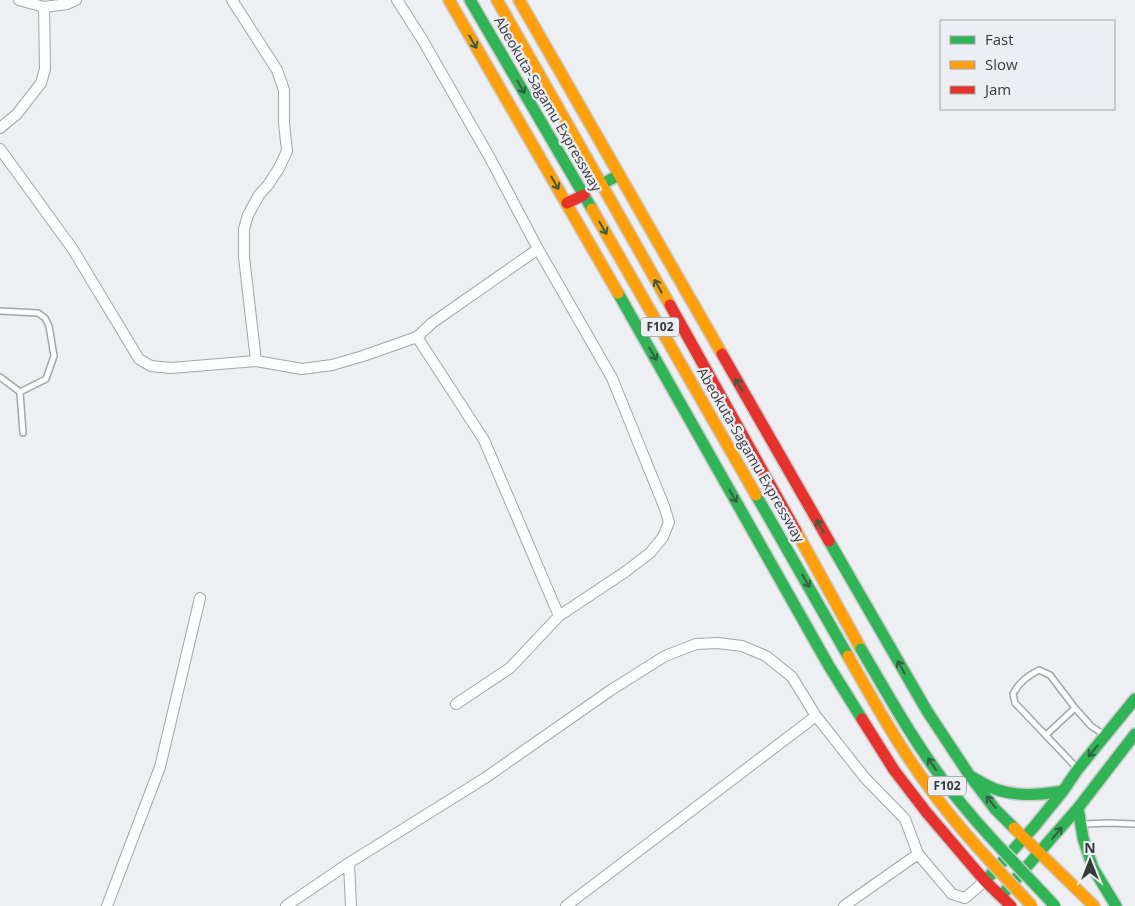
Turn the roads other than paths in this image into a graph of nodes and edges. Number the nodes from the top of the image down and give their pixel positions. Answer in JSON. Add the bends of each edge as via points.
{"nodes":[{"id":1,"x":19,"y":0,"type":"edge"},
{"id":2,"x":76,"y":0,"type":"edge"},
{"id":3,"x":232,"y":0,"type":"edge"},
{"id":4,"x":397,"y":0,"type":"edge"},
{"id":5,"x":449,"y":0,"type":"edge"},
{"id":6,"x":470,"y":0,"type":"edge"},
{"id":7,"x":497,"y":0,"type":"edge"},
{"id":8,"x":519,"y":0,"type":"edge"},
{"id":9,"x":44,"y":7,"type":"junction"},
{"id":10,"x":0,"y":128,"type":"edge"},
{"id":11,"x":0,"y":148,"type":"edge"},
{"id":12,"x":618,"y":175,"type":"junction"},
{"id":13,"x":602,"y":184,"type":"junction"},
{"id":14,"x":584,"y":195,"type":"junction"},
{"id":15,"x":567,"y":204,"type":"junction"},
{"id":16,"x":538,"y":249,"type":"junction"},
{"id":17,"x":0,"y":311,"type":"edge"},
{"id":18,"x":417,"y":337,"type":"junction"},
{"id":19,"x":256,"y":361,"type":"junction"},
{"id":20,"x":0,"y":378,"type":"edge"},
{"id":21,"x":20,"y":392,"type":"junction"},
{"id":22,"x":23,"y":433,"type":"dead end"},
{"id":23,"x":200,"y":598,"type":"dead end"},
{"id":24,"x":559,"y":616,"type":"junction"},
{"id":25,"x":1135,"y":699,"type":"edge"},
{"id":26,"x":456,"y":704,"type":"dead end"},
{"id":27,"x":1075,"y":708,"type":"junction"},
{"id":28,"x":816,"y":716,"type":"junction"},
{"id":29,"x":1135,"y":734,"type":"edge"},
{"id":30,"x":1046,"y":735,"type":"junction"},
{"id":31,"x":1106,"y":736,"type":"junction"},
{"id":32,"x":1078,"y":769,"type":"junction"},
{"id":33,"x":970,"y":776,"type":"junction"},
{"id":34,"x":1063,"y":791,"type":"junction"},
{"id":35,"x":1078,"y":808,"type":"junction"},
{"id":36,"x":1081,"y":824,"type":"junction"},
{"id":37,"x":1135,"y":824,"type":"edge"},
{"id":38,"x":1024,"y":838,"type":"junction"},
{"id":39,"x":1039,"y":853,"type":"junction"},
{"id":40,"x":918,"y":854,"type":"junction"},
{"id":41,"x":350,"y":863,"type":"junction"},
{"id":42,"x":985,"y":881,"type":"junction"},
{"id":43,"x":1001,"y":896,"type":"junction"},
{"id":44,"x":107,"y":906,"type":"edge"},
{"id":45,"x":286,"y":906,"type":"edge"},
{"id":46,"x":351,"y":906,"type":"edge"},
{"id":47,"x":566,"y":906,"type":"edge"},
{"id":48,"x":844,"y":906,"type":"edge"},
{"id":49,"x":1011,"y":906,"type":"edge"},
{"id":50,"x":1032,"y":906,"type":"edge"},
{"id":51,"x":1055,"y":906,"type":"edge"},
{"id":52,"x":1094,"y":906,"type":"edge"},
{"id":53,"x":1116,"y":906,"type":"edge"}],
"edges":[{"from":1,"to":9,"type":"street"},
{"from":2,"to":9,"type":"street"},
{"from":3,"to":19,"type":"street","via":[[277,70],[284,90],[287,151],[268,185],[258,195],[244,229],[244,257]]},
{"from":4,"to":16,"type":"street","via":[[490,158]]},
{"from":5,"to":15,"type":"main road","one_way":true},
{"from":6,"to":14,"type":"main road","name":"Abeokuta-Sagamu Expressway","number":"F102","one_way":true},
{"from":7,"to":13,"type":"main road","name":"Abeokuta-Sagamu Expressway","number":"F102"},
{"from":8,"to":12,"type":"main road"},
{"from":9,"to":10,"type":"street","via":[[45,69],[41,83],[17,114]]},
{"from":11,"to":19,"type":"street","via":[[72,248],[139,359],[151,366],[171,368]]},
{"from":12,"to":13,"type":"main road"},
{"from":33,"to":12,"type":"main road","one_way":true,"via":[[926,711]]},
{"from":51,"to":13,"type":"main road","name":"Abeokuta-Sagamu Expressway","number":"F102","one_way":true,"bridge":true,"via":[[978,824],[917,743],[861,649]]},
{"from":14,"to":15,"type":"main road"},
{"from":14,"to":50,"type":"main road","name":"Abeokuta-Sagamu Expressway","number":"F102","one_way":true,"bridge":true,"via":[[907,756],[968,837]]},
{"from":15,"to":42,"type":"main road","one_way":true,"via":[[829,666],[894,770],[926,813]]},
{"from":16,"to":18,"type":"street"},
{"from":16,"to":24,"type":"street","via":[[612,378],[669,522],[663,537],[650,553]]},
{"from":17,"to":21,"type":"lane","via":[[38,313],[49,326],[54,356],[46,379]]},
{"from":18,"to":19,"type":"street","via":[[332,365],[302,369]]},
{"from":18,"to":24,"type":"street","via":[[484,440]]},
{"from":20,"to":21,"type":"lane"},
{"from":21,"to":22,"type":"lane"},
{"from":23,"to":44,"type":"street","via":[[160,767]]},
{"from":24,"to":26,"type":"street","via":[[510,668]]},
{"from":25,"to":31,"type":"main road"},
{"from":27,"to":30,"type":"lane"},
{"from":27,"to":30,"type":"lane","via":[[1050,675],[1039,670],[1018,685],[1013,694],[1014,703]]},
{"from":27,"to":31,"type":"lane","via":[[1091,726]]},
{"from":28,"to":40,"type":"street","via":[[865,778],[905,819]]},
{"from":28,"to":41,"type":"street","via":[[792,677],[766,656],[742,646],[696,644],[665,656],[627,680],[485,778]]},
{"from":28,"to":47,"type":"street"},
{"from":29,"to":35,"type":"main road"},
{"from":30,"to":32,"type":"lane"},
{"from":31,"to":32,"type":"main road","one_way":true},
{"from":32,"to":34,"type":"main road"},
{"from":33,"to":34,"type":"main road","via":[[997,790],[1016,795],[1035,796]]},
{"from":38,"to":33,"type":"main road","one_way":true,"via":[[995,809]]},
{"from":34,"to":38,"type":"main road"},
{"from":35,"to":36,"type":"main road"},
{"from":39,"to":35,"type":"main road","one_way":true},
{"from":36,"to":37,"type":"lane"},
{"from":36,"to":53,"type":"main road","via":[[1093,868]]},
{"from":38,"to":39,"type":"main road"},
{"from":38,"to":42,"type":"main road"},
{"from":39,"to":43,"type":"main road"},
{"from":39,"to":52,"type":"main road"},
{"from":40,"to":42,"type":"street","via":[[952,894],[966,898]]},
{"from":40,"to":48,"type":"street"},
{"from":41,"to":45,"type":"street"},
{"from":41,"to":46,"type":"street"},
{"from":42,"to":43,"type":"main road"},
{"from":43,"to":49,"type":"main road"}]}
